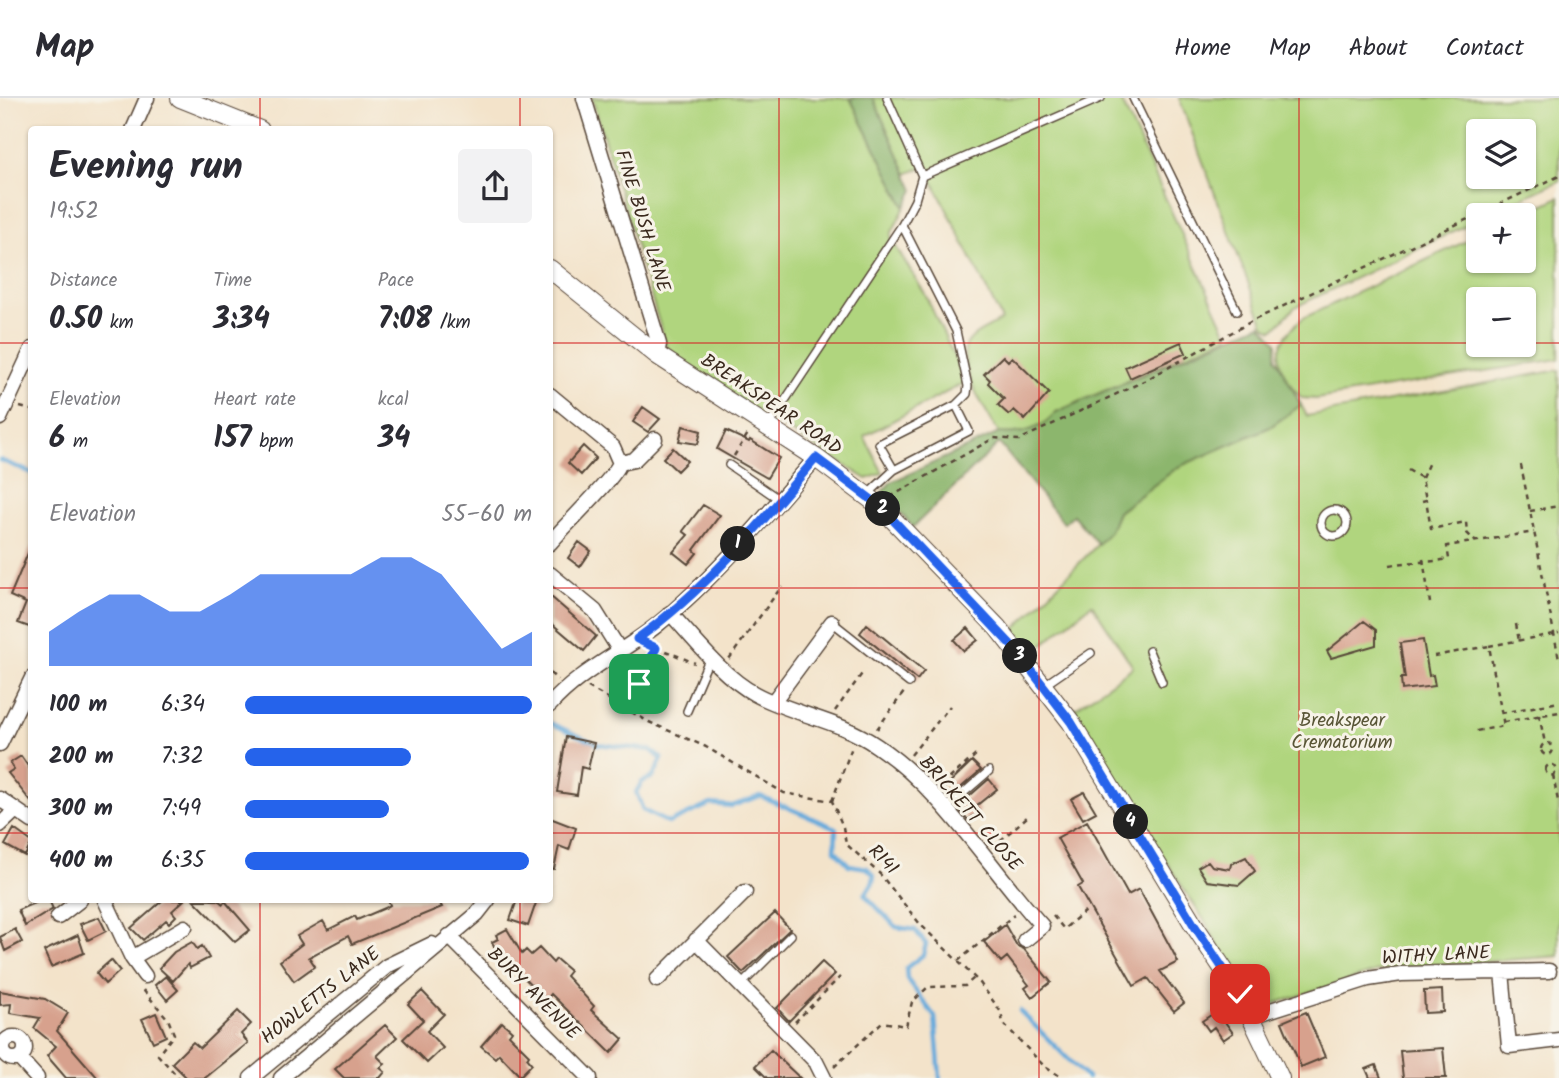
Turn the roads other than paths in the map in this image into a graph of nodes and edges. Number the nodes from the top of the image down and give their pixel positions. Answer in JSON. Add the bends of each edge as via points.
{"nodes":[{"id":1,"x":147,"y":98,"type":"edge"},
{"id":2,"x":180,"y":98,"type":"edge"},
{"id":3,"x":584,"y":98,"type":"edge"},
{"id":4,"x":887,"y":98,"type":"edge"},
{"id":5,"x":1101,"y":98,"type":"edge"},
{"id":6,"x":1133,"y":98,"type":"edge"},
{"id":7,"x":135,"y":126,"type":"edge"},
{"id":8,"x":250,"y":126,"type":"edge"},
{"id":9,"x":922,"y":176,"type":"junction"},
{"id":10,"x":902,"y":225,"type":"junction"},
{"id":11,"x":553,"y":271,"type":"edge"},
{"id":12,"x":1237,"y":310,"type":"dead end"},
{"id":13,"x":657,"y":355,"type":"junction"},
{"id":14,"x":28,"y":358,"type":"edge"},
{"id":15,"x":553,"y":397,"type":"edge"},
{"id":16,"x":956,"y":405,"type":"junction"},
{"id":17,"x":0,"y":418,"type":"edge"},
{"id":18,"x":762,"y":423,"type":"junction"},
{"id":19,"x":655,"y":439,"type":"dead end"},
{"id":20,"x":816,"y":458,"type":"junction"},
{"id":21,"x":620,"y":463,"type":"junction"},
{"id":22,"x":729,"y":465,"type":"road end"},
{"id":23,"x":894,"y":470,"type":"junction"},
{"id":24,"x":780,"y":500,"type":"junction"},
{"id":25,"x":873,"y":501,"type":"junction"},
{"id":26,"x":553,"y":541,"type":"edge"},
{"id":27,"x":553,"y":576,"type":"edge"},
{"id":28,"x":670,"y":613,"type":"junction"},
{"id":29,"x":832,"y":622,"type":"joint"},
{"id":30,"x":620,"y":651,"type":"junction"},
{"id":31,"x":1149,"y":651,"type":"dead end"},
{"id":32,"x":1091,"y":653,"type":"dead end"},
{"id":33,"x":708,"y":662,"type":"junction"},
{"id":34,"x":1162,"y":682,"type":"dead end"},
{"id":35,"x":909,"y":683,"type":"road end"},
{"id":36,"x":28,"y":686,"type":"edge"},
{"id":37,"x":1043,"y":686,"type":"junction"},
{"id":38,"x":553,"y":702,"type":"edge"},
{"id":39,"x":773,"y":702,"type":"junction"},
{"id":40,"x":687,"y":711,"type":"dead end"},
{"id":41,"x":0,"y":744,"type":"edge"},
{"id":42,"x":989,"y":771,"type":"dead end"},
{"id":43,"x":0,"y":799,"type":"edge"},
{"id":44,"x":945,"y":809,"type":"junction"},
{"id":45,"x":16,"y":810,"type":"junction"},
{"id":46,"x":28,"y":818,"type":"edge"},
{"id":47,"x":0,"y":825,"type":"edge"},
{"id":48,"x":744,"y":892,"type":"dead end"},
{"id":49,"x":76,"y":903,"type":"edge"},
{"id":50,"x":106,"y":903,"type":"edge"},
{"id":51,"x":471,"y":903,"type":"edge"},
{"id":52,"x":486,"y":903,"type":"edge"},
{"id":53,"x":477,"y":914,"type":"junction"},
{"id":54,"x":58,"y":917,"type":"dead end"},
{"id":55,"x":185,"y":927,"type":"dead end"},
{"id":56,"x":791,"y":935,"type":"dead end"},
{"id":57,"x":449,"y":936,"type":"junction"},
{"id":58,"x":696,"y":940,"type":"junction"},
{"id":59,"x":1025,"y":940,"type":"dead end"},
{"id":60,"x":132,"y":958,"type":"junction"},
{"id":61,"x":1549,"y":971,"type":"dead end"},
{"id":62,"x":1502,"y":972,"type":"junction"},
{"id":63,"x":145,"y":976,"type":"road end"},
{"id":64,"x":657,"y":980,"type":"dead end"},
{"id":65,"x":740,"y":985,"type":"junction"},
{"id":66,"x":1252,"y":1016,"type":"junction"},
{"id":67,"x":1559,"y":1040,"type":"edge"},
{"id":68,"x":2,"y":1045,"type":"edge"},
{"id":69,"x":1510,"y":1046,"type":"junction"},
{"id":70,"x":1494,"y":1048,"type":"dead end"},
{"id":71,"x":258,"y":1076,"type":"edge"},
{"id":72,"x":823,"y":1076,"type":"edge"},
{"id":73,"x":37,"y":1078,"type":"edge"},
{"id":74,"x":281,"y":1078,"type":"edge"},
{"id":75,"x":590,"y":1078,"type":"edge"},
{"id":76,"x":1280,"y":1078,"type":"edge"}],
"edges":[{"from":1,"to":7,"type":"street"},
{"from":2,"to":8,"type":"street"},
{"from":3,"to":13,"type":"street","name":"FINE BUSH LANE","via":[[659,344]]},
{"from":4,"to":9,"type":"lane"},
{"from":5,"to":9,"type":"lane"},
{"from":6,"to":12,"type":"lane"},
{"from":9,"to":10,"type":"lane"},
{"from":10,"to":16,"type":"lane","via":[[956,331],[968,386]]},
{"from":10,"to":18,"type":"lane"},
{"from":11,"to":13,"type":"street","name":"BREAKSPEAR ROAD"},
{"from":13,"to":18,"type":"street","name":"BREAKSPEAR ROAD"},
{"from":14,"to":17,"type":"street"},
{"from":15,"to":21,"type":"street","via":[[613,447]]},
{"from":16,"to":23,"type":"lane","via":[[969,431]]},
{"from":16,"to":23,"type":"lane","via":[[879,444]]},
{"from":18,"to":20,"type":"street","name":"BREAKSPEAR ROAD"},
{"from":19,"to":21,"type":"street","via":[[634,460]]},
{"from":20,"to":24,"type":"street"},
{"from":20,"to":25,"type":"street","name":"BREAKSPEAR ROAD"},
{"from":21,"to":26,"type":"street"},
{"from":22,"to":24,"type":"lane"},
{"from":23,"to":25,"type":"lane"},
{"from":24,"to":28,"type":"street"},
{"from":25,"to":37,"type":"street","name":"BREAKSPEAR ROAD","via":[[997,627]]},
{"from":27,"to":30,"type":"street","via":[[595,611]]},
{"from":28,"to":30,"type":"street"},
{"from":28,"to":33,"type":"street","name":"BRICKETT CLOSE"},
{"from":29,"to":35,"type":"lane"},
{"from":29,"to":39,"type":"street"},
{"from":30,"to":38,"type":"street"},
{"from":31,"to":34,"type":"lane"},
{"from":32,"to":37,"type":"lane"},
{"from":33,"to":39,"type":"street","name":"BRICKETT CLOSE","via":[[723,667],[752,692]]},
{"from":33,"to":40,"type":"lane"},
{"from":36,"to":41,"type":"street"},
{"from":37,"to":66,"type":"street","name":"BREAKSPEAR ROAD","via":[[1071,722]]},
{"from":39,"to":44,"type":"street","name":"BRICKETT CLOSE","via":[[863,737],[903,766]]},
{"from":42,"to":44,"type":"lane"},
{"from":43,"to":45,"type":"street"},
{"from":44,"to":59,"type":"street","name":"BRICKETT CLOSE","via":[[1042,926]]},
{"from":45,"to":46,"type":"street"},
{"from":45,"to":47,"type":"street"},
{"from":48,"to":58,"type":"street"},
{"from":49,"to":54,"type":"street"},
{"from":50,"to":60,"type":"street"},
{"from":51,"to":53,"type":"street"},
{"from":52,"to":53,"type":"street","name":"HOWLETTS LANE"},
{"from":53,"to":57,"type":"street","name":"HOWLETTS LANE"},
{"from":55,"to":60,"type":"street"},
{"from":56,"to":65,"type":"lane"},
{"from":57,"to":71,"type":"street","name":"HOWLETTS LANE","via":[[387,966]]},
{"from":57,"to":74,"type":"street","name":"HOWLETTS LANE"},
{"from":57,"to":75,"type":"street","name":"BURY AVENUE"},
{"from":58,"to":64,"type":"street"},
{"from":58,"to":65,"type":"street"},
{"from":60,"to":63,"type":"street"},
{"from":61,"to":62,"type":"street","name":"WITHY LANE"},
{"from":62,"to":66,"type":"street","name":"WITHY LANE","via":[[1368,979]]},
{"from":62,"to":69,"type":"street","name":"WITHY LANE"},
{"from":65,"to":72,"type":"street"},
{"from":66,"to":76,"type":"street","name":"BREAKSPEAR ROAD"},
{"from":67,"to":69,"type":"street"},
{"from":68,"to":73,"type":"street","via":[[11,1037],[21,1039],[26,1049],[19,1058]]},
{"from":69,"to":70,"type":"street"}]}
